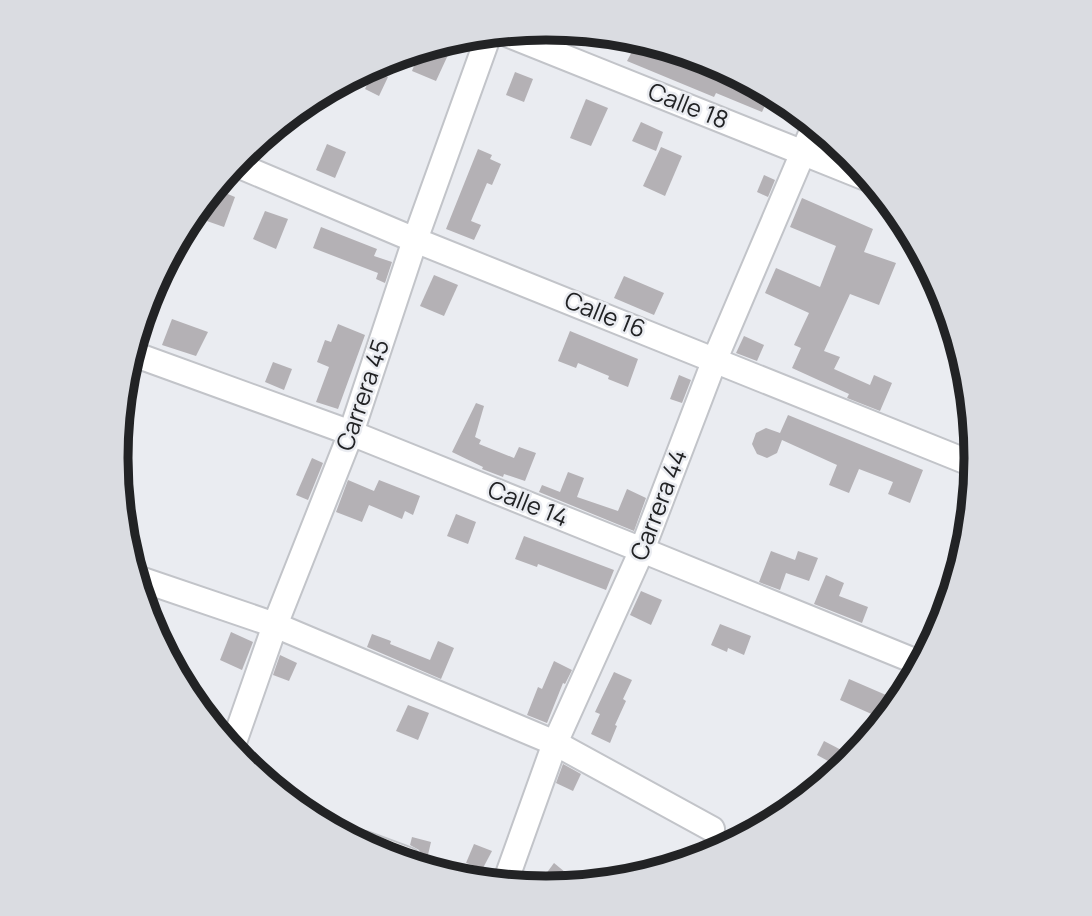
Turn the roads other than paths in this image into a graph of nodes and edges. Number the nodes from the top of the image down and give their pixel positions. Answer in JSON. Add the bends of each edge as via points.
{"nodes":[{"id":1,"x":524,"y":41,"type":"edge"},
{"id":2,"x":485,"y":45,"type":"edge"},
{"id":3,"x":810,"y":135,"type":"edge"},
{"id":4,"x":804,"y":152,"type":"junction"},
{"id":5,"x":246,"y":169,"type":"edge"},
{"id":6,"x":848,"y":171,"type":"edge"},
{"id":7,"x":415,"y":240,"type":"junction"},
{"id":8,"x":141,"y":357,"type":"edge"},
{"id":9,"x":715,"y":359,"type":"junction"},
{"id":10,"x":351,"y":433,"type":"junction"},
{"id":11,"x":964,"y":460,"type":"edge"},
{"id":12,"x":642,"y":550,"type":"junction"},
{"id":13,"x":147,"y":581,"type":"edge"},
{"id":14,"x":275,"y":625,"type":"junction"},
{"id":15,"x":912,"y":660,"type":"edge"},
{"id":16,"x":236,"y":737,"type":"edge"},
{"id":17,"x":555,"y":743,"type":"junction"},
{"id":18,"x":712,"y":829,"type":"dead end"},
{"id":19,"x":508,"y":874,"type":"edge"}],
"edges":[{"from":1,"to":4,"type":"street","name":"Calle 18"},
{"from":2,"to":7,"type":"street","name":"Carrera 45"},
{"from":3,"to":4,"type":"street","name":"Carrera 44"},
{"from":4,"to":6,"type":"street","name":"Calle 18"},
{"from":4,"to":9,"type":"street","name":"Carrera 44"},
{"from":5,"to":7,"type":"street","name":"Calle 16"},
{"from":7,"to":9,"type":"street","name":"Calle 16"},
{"from":7,"to":10,"type":"street","name":"Carrera 45"},
{"from":8,"to":10,"type":"street","name":"Calle 14"},
{"from":9,"to":11,"type":"street","name":"Calle 16"},
{"from":9,"to":12,"type":"street","name":"Carrera 44"},
{"from":10,"to":12,"type":"street","name":"Calle 14"},
{"from":10,"to":14,"type":"street","name":"Carrera 45"},
{"from":12,"to":15,"type":"street","name":"Calle 14"},
{"from":12,"to":17,"type":"street","name":"Carrera 44"},
{"from":13,"to":14,"type":"street"},
{"from":14,"to":16,"type":"street","name":"Carrera 45"},
{"from":14,"to":17,"type":"street"},
{"from":17,"to":18,"type":"street"},
{"from":17,"to":19,"type":"street","name":"Carrera 44"}]}
